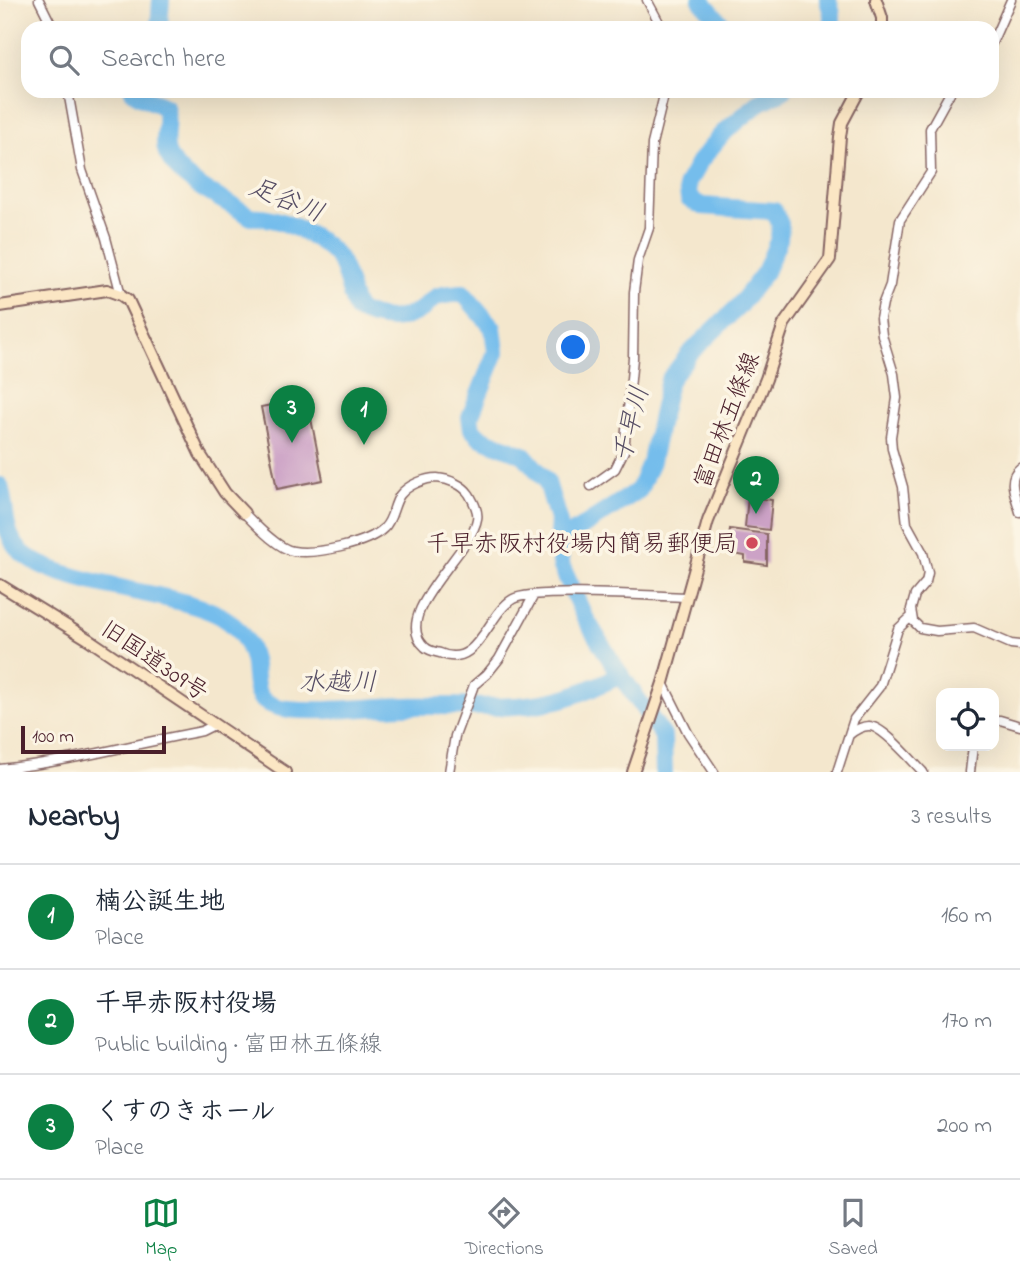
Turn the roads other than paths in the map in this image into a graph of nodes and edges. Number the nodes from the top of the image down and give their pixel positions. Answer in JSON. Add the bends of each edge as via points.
{"nodes":[{"id":1,"x":38,"y":0,"type":"edge"},
{"id":2,"x":647,"y":0,"type":"edge"},
{"id":3,"x":876,"y":0,"type":"edge"},
{"id":4,"x":1011,"y":0,"type":"edge"},
{"id":5,"x":49,"y":21,"type":"edge"},
{"id":6,"x":658,"y":21,"type":"edge"},
{"id":7,"x":882,"y":21,"type":"edge"},
{"id":8,"x":999,"y":27,"type":"edge"},
{"id":9,"x":69,"y":98,"type":"edge"},
{"id":10,"x":663,"y":98,"type":"edge"},
{"id":11,"x":855,"y":98,"type":"edge"},
{"id":12,"x":947,"y":98,"type":"edge"},
{"id":13,"x":121,"y":295,"type":"junction"},
{"id":14,"x":0,"y":306,"type":"edge"},
{"id":15,"x":1020,"y":468,"type":"edge"},
{"id":16,"x":591,"y":486,"type":"dead end"},
{"id":17,"x":1020,"y":512,"type":"edge"},
{"id":18,"x":244,"y":513,"type":"joint"},
{"id":19,"x":0,"y":585,"type":"edge"},
{"id":20,"x":534,"y":595,"type":"junction"},
{"id":21,"x":687,"y":597,"type":"junction"},
{"id":22,"x":912,"y":616,"type":"junction"},
{"id":23,"x":1020,"y":645,"type":"edge"},
{"id":24,"x":663,"y":683,"type":"junction"},
{"id":25,"x":999,"y":720,"type":"edge"},
{"id":26,"x":214,"y":725,"type":"junction"},
{"id":27,"x":1020,"y":726,"type":"edge"},
{"id":28,"x":849,"y":735,"type":"junction"},
{"id":29,"x":972,"y":751,"type":"edge"},
{"id":30,"x":0,"y":769,"type":"edge"},
{"id":31,"x":634,"y":769,"type":"edge"},
{"id":32,"x":285,"y":772,"type":"edge"},
{"id":33,"x":449,"y":772,"type":"edge"},
{"id":34,"x":713,"y":772,"type":"edge"},
{"id":35,"x":837,"y":772,"type":"edge"},
{"id":36,"x":923,"y":772,"type":"edge"},
{"id":37,"x":970,"y":772,"type":"edge"}],
"edges":[{"from":1,"to":5,"type":"street"},
{"from":2,"to":6,"type":"street"},
{"from":3,"to":7,"type":"main road"},
{"from":4,"to":8,"type":"street"},
{"from":9,"to":13,"type":"street","via":[[82,170]]},
{"from":10,"to":16,"type":"street","via":[[652,144],[649,228],[634,292],[634,358],[624,451],[615,469]]},
{"from":11,"to":21,"type":"main road","name":"富田林五條線","via":[[839,137],[830,259],[784,324],[708,521]]},
{"from":12,"to":22,"type":"street","via":[[930,129],[931,172],[900,220],[880,317],[897,398],[892,449],[907,524],[928,573],[915,595]]},
{"from":13,"to":14,"type":"main road","via":[[107,290]]},
{"from":13,"to":18,"type":"main road","via":[[128,300],[200,454]]},
{"from":15,"to":17,"type":"street","via":[[1012,480]]},
{"from":18,"to":20,"type":"street","via":[[292,552],[318,550],[375,537],[387,526],[401,494],[423,480],[456,483],[474,502],[478,517],[471,537],[422,603],[416,622],[425,647],[445,656],[463,656],[477,644],[497,612],[515,598]]},
{"from":19,"to":26,"type":"main road","name":"旧国道309号"},
{"from":20,"to":21,"type":"street"},
{"from":20,"to":33,"type":"street","via":[[499,659],[474,685],[455,736]]},
{"from":21,"to":24,"type":"main road","name":"富田林五條線"},
{"from":22,"to":23,"type":"street","via":[[920,628],[974,628]]},
{"from":22,"to":28,"type":"street","via":[[898,629],[880,686],[854,719]]},
{"from":24,"to":31,"type":"main road","name":"富田林五條線"},
{"from":24,"to":34,"type":"street"},
{"from":25,"to":27,"type":"street"},
{"from":26,"to":30,"type":"street","via":[[96,754]]},
{"from":26,"to":32,"type":"main road","name":"旧国道309号"},
{"from":28,"to":35,"type":"street"},
{"from":28,"to":36,"type":"street","via":[[867,725],[878,728]]},
{"from":29,"to":37,"type":"street"}]}
